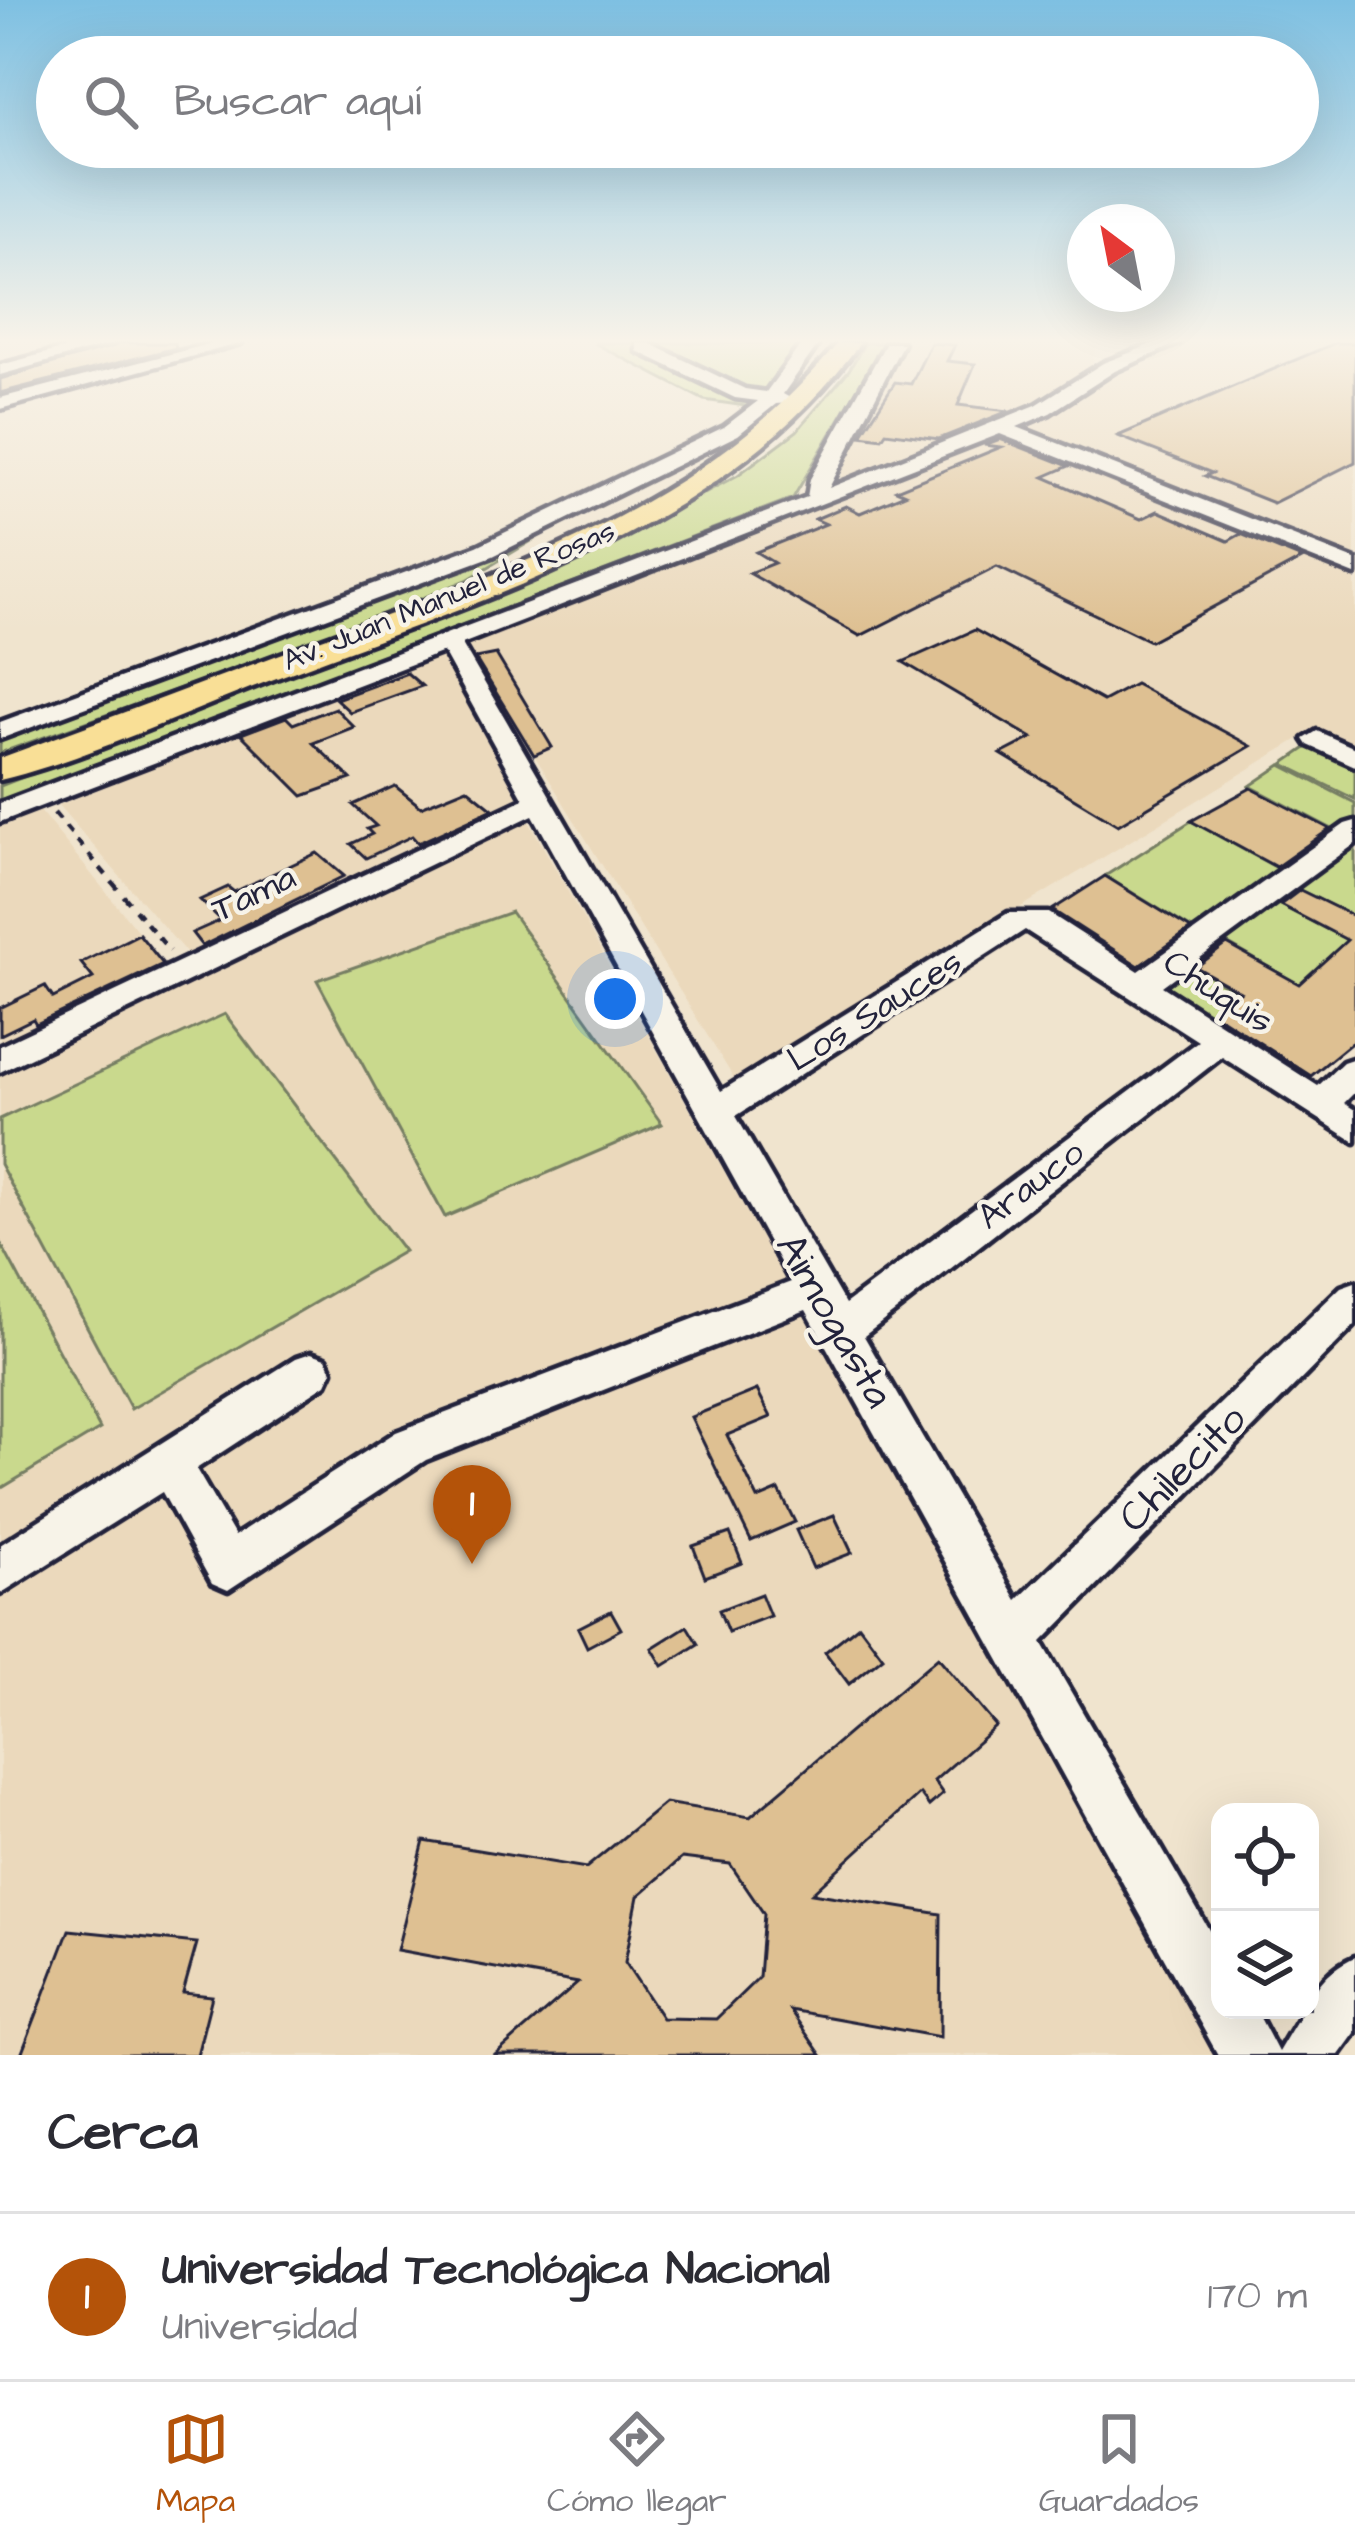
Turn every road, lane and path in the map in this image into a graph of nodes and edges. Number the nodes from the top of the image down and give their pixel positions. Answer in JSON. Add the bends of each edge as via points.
{"nodes":[{"id":1,"x":717,"y":439,"type":"edge"},
{"id":2,"x":733,"y":439,"type":"edge"},
{"id":3,"x":759,"y":439,"type":"edge"},
{"id":4,"x":842,"y":439,"type":"edge"},
{"id":5,"x":965,"y":439,"type":"edge"},
{"id":6,"x":1030,"y":439,"type":"edge"},
{"id":7,"x":817,"y":497,"type":"junction"},
{"id":8,"x":1355,"y":568,"type":"edge"},
{"id":9,"x":448,"y":640,"type":"junction"},
{"id":10,"x":0,"y":731,"type":"edge"},
{"id":11,"x":1317,"y":740,"type":"dead end"},
{"id":12,"x":0,"y":758,"type":"edge"},
{"id":13,"x":1355,"y":758,"type":"edge"},
{"id":14,"x":0,"y":770,"type":"edge"},
{"id":15,"x":41,"y":797,"type":"junction"},
{"id":16,"x":543,"y":800,"type":"junction"},
{"id":17,"x":0,"y":813,"type":"edge"},
{"id":18,"x":1355,"y":830,"type":"edge"},
{"id":19,"x":1038,"y":920,"type":"joint"},
{"id":20,"x":186,"y":970,"type":"junction"},
{"id":21,"x":1139,"y":987,"type":"junction"},
{"id":22,"x":1222,"y":1040,"type":"junction"},
{"id":23,"x":0,"y":1060,"type":"edge"},
{"id":24,"x":1355,"y":1072,"type":"edge"},
{"id":25,"x":1320,"y":1106,"type":"junction"},
{"id":26,"x":716,"y":1111,"type":"junction"},
{"id":27,"x":1355,"y":1129,"type":"edge"},
{"id":28,"x":816,"y":1289,"type":"junction"},
{"id":29,"x":1355,"y":1299,"type":"edge"},
{"id":30,"x":841,"y":1330,"type":"junction"},
{"id":31,"x":311,"y":1371,"type":"dead end"},
{"id":32,"x":169,"y":1463,"type":"junction"},
{"id":33,"x":0,"y":1571,"type":"edge"},
{"id":34,"x":1012,"y":1638,"type":"junction"},
{"id":35,"x":1355,"y":1985,"type":"edge"},
{"id":36,"x":1211,"y":1987,"type":"edge"},
{"id":37,"x":1229,"y":2019,"type":"edge"},
{"id":38,"x":1250,"y":2055,"type":"edge"},
{"id":39,"x":1305,"y":2055,"type":"edge"}],
"edges":[{"from":1,"to":10,"type":"street","via":[[485,551]]},
{"from":2,"to":12,"type":"main road","name":"Av. Juan Manuel de Rosas","via":[[688,476],[521,562]]},
{"from":3,"to":14,"type":"main road","name":"Av. Juan Manuel de Rosas","via":[[629,521],[478,590]]},
{"from":4,"to":7,"type":"street"},
{"from":5,"to":7,"type":"street"},
{"from":6,"to":8,"type":"street"},
{"from":7,"to":9,"type":"street"},
{"from":9,"to":15,"type":"street"},
{"from":9,"to":16,"type":"street","name":"Aimogasta"},
{"from":11,"to":13,"type":"street"},
{"from":15,"to":17,"type":"street"},
{"from":15,"to":20,"type":"path"},
{"from":16,"to":20,"type":"street","name":"Tama"},
{"from":16,"to":26,"type":"street","name":"Aimogasta"},
{"from":18,"to":21,"type":"street"},
{"from":19,"to":21,"type":"street","name":"Chuquis"},
{"from":19,"to":26,"type":"street","name":"Los Sauces","via":[[1019,920]]},
{"from":20,"to":23,"type":"street","name":"Tama"},
{"from":21,"to":22,"type":"street","name":"Chuquis"},
{"from":22,"to":25,"type":"street","name":"Chuquis"},
{"from":22,"to":30,"type":"street","name":"Arauco"},
{"from":24,"to":25,"type":"street"},
{"from":25,"to":27,"type":"street","name":"Chuquis"},
{"from":26,"to":28,"type":"street","name":"Aimogasta"},
{"from":28,"to":30,"type":"street","name":"Aimogasta"},
{"from":28,"to":32,"type":"street","via":[[411,1446],[229,1567]]},
{"from":29,"to":34,"type":"street","name":"Chilecito"},
{"from":30,"to":34,"type":"street","name":"Aimogasta"},
{"from":31,"to":32,"type":"street"},
{"from":32,"to":33,"type":"street"},
{"from":34,"to":36,"type":"street","name":"Aimogasta"},
{"from":35,"to":39,"type":"street"},
{"from":37,"to":38,"type":"street","name":"Aimogasta"}]}
